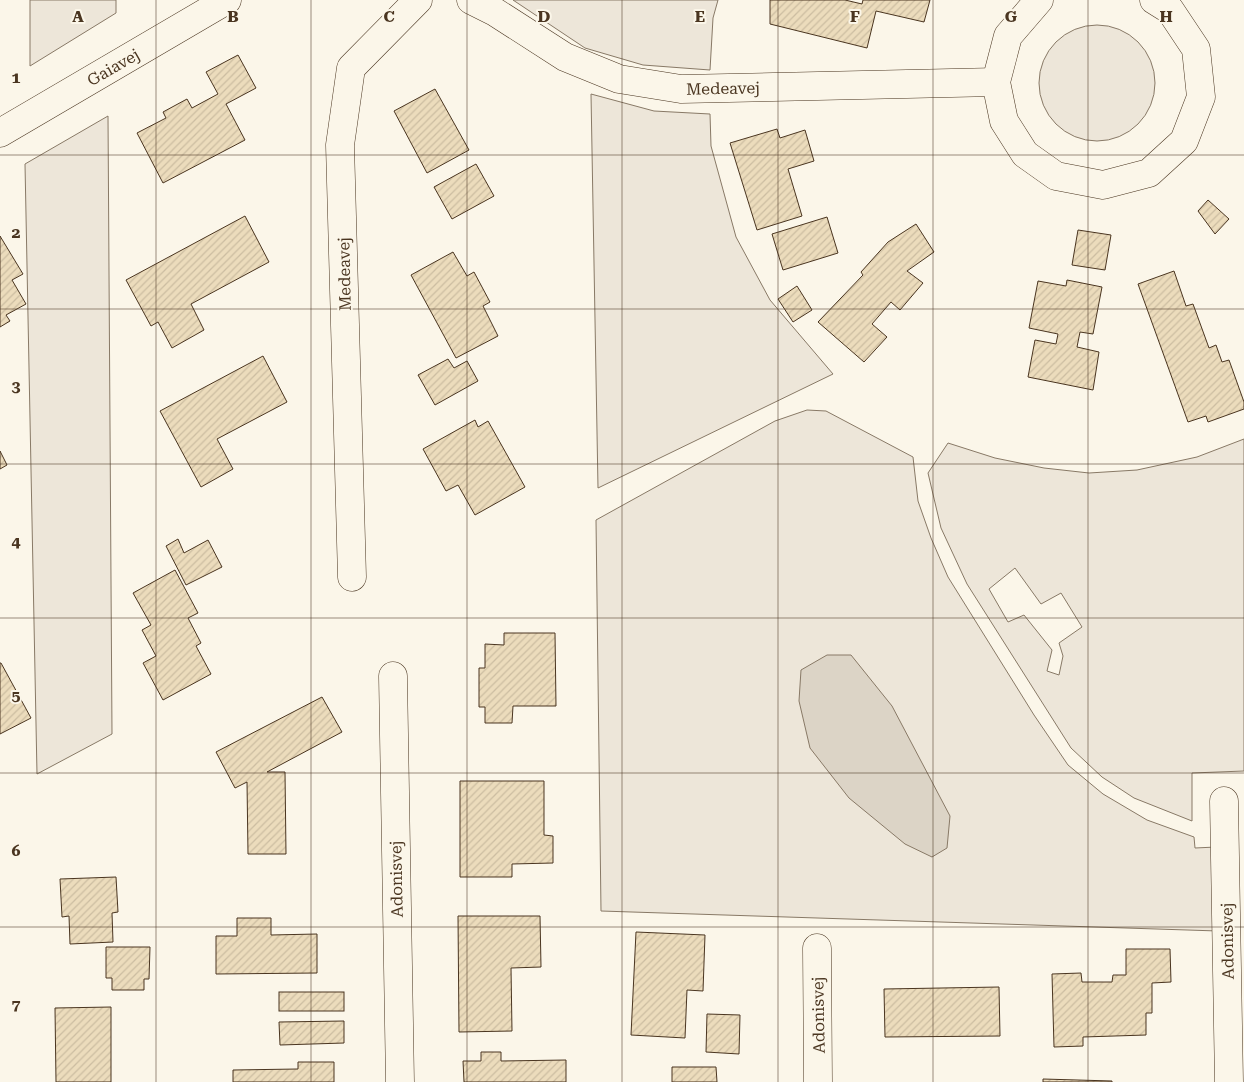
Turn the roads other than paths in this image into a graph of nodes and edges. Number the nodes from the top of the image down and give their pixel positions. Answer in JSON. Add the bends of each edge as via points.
{"nodes":[{"id":1,"x":227,"y":0,"type":"edge"},
{"id":2,"x":418,"y":0,"type":"edge"},
{"id":3,"x":471,"y":0,"type":"edge"},
{"id":4,"x":1039,"y":0,"type":"edge"},
{"id":5,"x":1154,"y":0,"type":"edge"},
{"id":6,"x":996,"y":82,"type":"junction"},
{"id":7,"x":0,"y":133,"type":"edge"},
{"id":8,"x":352,"y":577,"type":"dead end"},
{"id":9,"x":392,"y":676,"type":"dead end"},
{"id":10,"x":1224,"y":801,"type":"dead end"},
{"id":11,"x":817,"y":948,"type":"dead end"},
{"id":12,"x":400,"y":1082,"type":"edge"},
{"id":13,"x":818,"y":1082,"type":"edge"},
{"id":14,"x":1229,"y":1082,"type":"edge"}],
"edges":[{"from":1,"to":7,"type":"street","name":"Gaiavej"},
{"from":2,"to":8,"type":"street","name":"Medeavej","via":[[351,68],[340,145]]},
{"from":3,"to":6,"type":"street","name":"Medeavej","via":[[565,57],[619,79],[672,88]]},
{"from":4,"to":6,"type":"street","via":[[1008,36]]},
{"from":5,"to":6,"type":"street","via":[[1170,10],[1196,49],[1201,97],[1184,141],[1148,173],[1103,186],[1056,176],[1024,154],[1004,121]]},
{"from":9,"to":12,"type":"street","name":"Adonisvej"},
{"from":10,"to":14,"type":"street","name":"Adonisvej"},
{"from":11,"to":13,"type":"street","name":"Adonisvej"}]}
